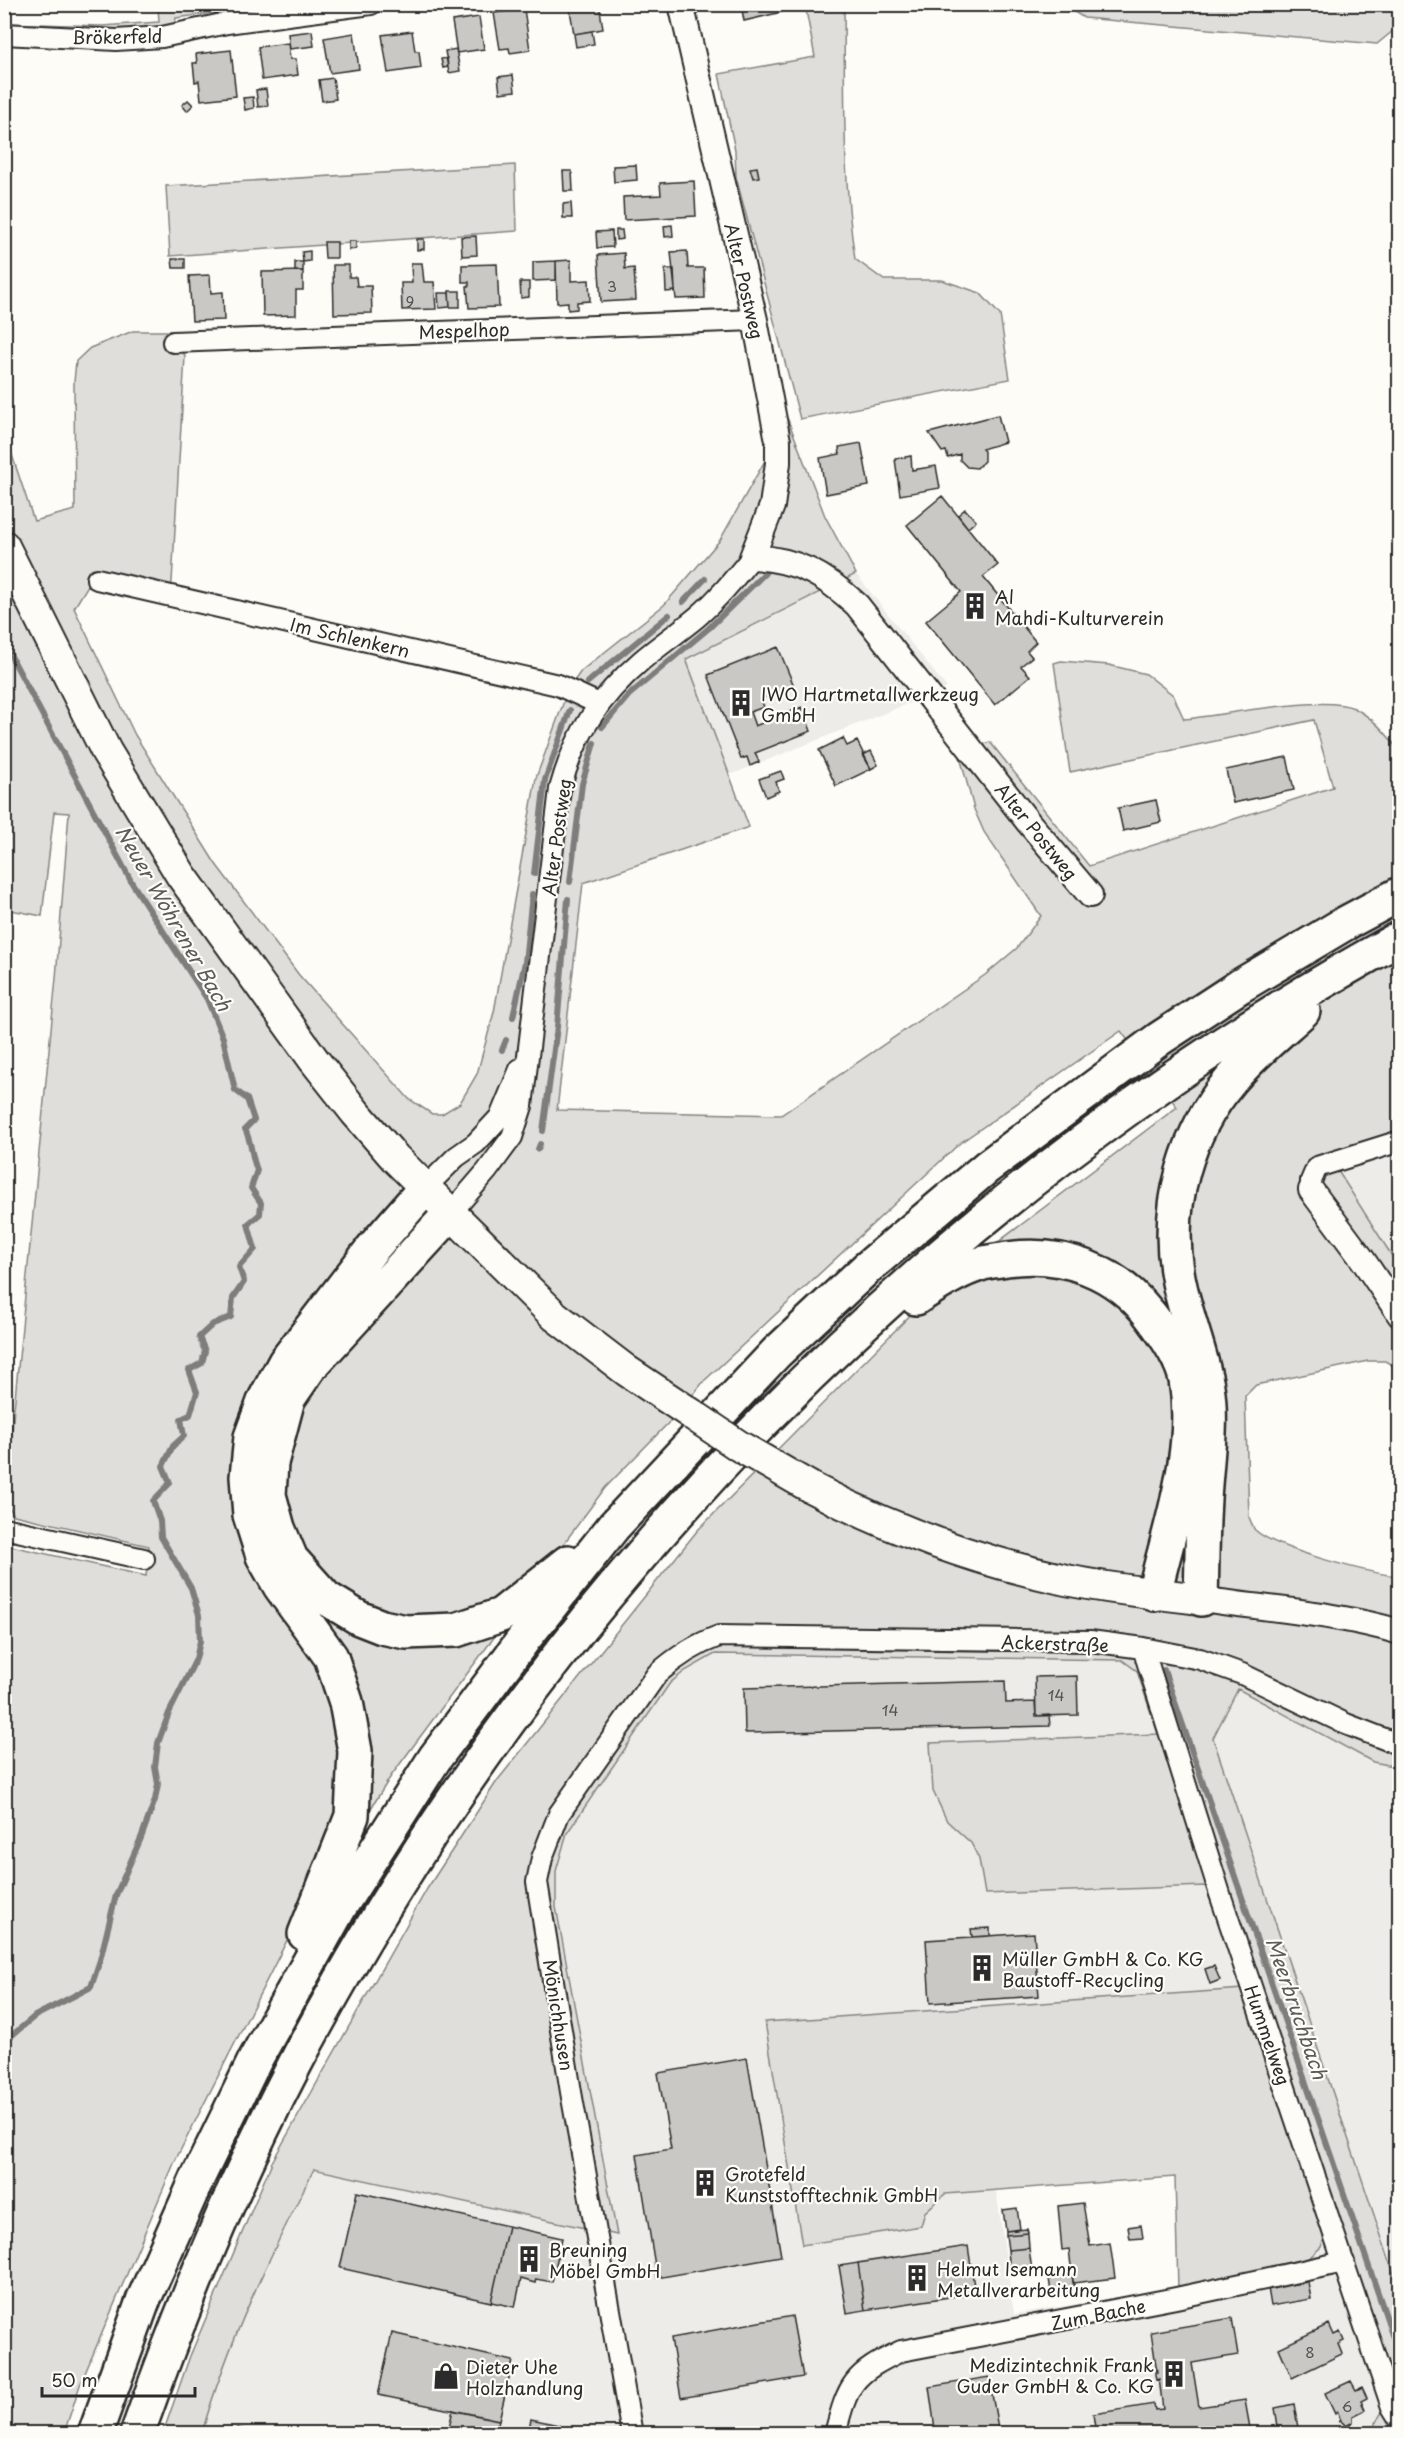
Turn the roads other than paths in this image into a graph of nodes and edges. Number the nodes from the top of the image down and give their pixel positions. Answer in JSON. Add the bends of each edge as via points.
{"nodes":[{"id":1,"x":371,"y":4,"type":"edge"},
{"id":2,"x":681,"y":4,"type":"edge"},
{"id":3,"x":4,"y":34,"type":"edge"},
{"id":4,"x":755,"y":320,"type":"junction"},
{"id":5,"x":173,"y":342,"type":"dead end"},
{"id":6,"x":4,"y":546,"type":"edge"},
{"id":7,"x":752,"y":557,"type":"junction"},
{"id":8,"x":97,"y":579,"type":"dead end"},
{"id":9,"x":599,"y":704,"type":"junction"},
{"id":10,"x":1400,"y":894,"type":"edge"},
{"id":11,"x":1090,"y":895,"type":"dead end"},
{"id":12,"x":1400,"y":938,"type":"edge"},
{"id":13,"x":1349,"y":965,"type":"junction"},
{"id":14,"x":529,"y":1048,"type":"junction"},
{"id":15,"x":1400,"y":1141,"type":"edge"},
{"id":16,"x":425,"y":1188,"type":"junction"},
{"id":17,"x":1311,"y":1190,"type":"joint"},
{"id":18,"x":450,"y":1214,"type":"junction"},
{"id":19,"x":1400,"y":1315,"type":"edge"},
{"id":20,"x":844,"y":1344,"type":"junction"},
{"id":21,"x":614,"y":1526,"type":"junction"},
{"id":22,"x":4,"y":1528,"type":"edge"},
{"id":23,"x":144,"y":1559,"type":"dead end"},
{"id":24,"x":1154,"y":1594,"type":"junction"},
{"id":25,"x":1201,"y":1599,"type":"junction"},
{"id":26,"x":1400,"y":1632,"type":"edge"},
{"id":27,"x":694,"y":1646,"type":"joint"},
{"id":28,"x":1143,"y":1648,"type":"junction"},
{"id":29,"x":1400,"y":1745,"type":"edge"},
{"id":30,"x":255,"y":2060,"type":"junction"},
{"id":31,"x":1344,"y":2262,"type":"junction"},
{"id":32,"x":1400,"y":2420,"type":"edge"},
{"id":33,"x":95,"y":2433,"type":"edge"},
{"id":34,"x":137,"y":2433,"type":"edge"},
{"id":35,"x":632,"y":2433,"type":"edge"},
{"id":36,"x":836,"y":2433,"type":"edge"}],
"edges":[{"from":1,"to":3,"type":"street","name":"Brökerfeld","via":[[227,23],[162,37],[116,40]]},
{"from":2,"to":4,"type":"street","name":"Alter Postweg"},
{"from":4,"to":5,"type":"street","name":"Mespelhop"},
{"from":4,"to":7,"type":"street","name":"Alter Postweg","via":[[778,441],[778,463],[772,506]]},
{"from":6,"to":16,"type":"main road","via":[[105,751],[181,875],[314,1060]]},
{"from":7,"to":9,"type":"street","name":"Alter Postweg","via":[[697,617],[643,659]]},
{"from":7,"to":11,"type":"street","name":"Alter Postweg","via":[[777,558],[799,565],[833,583],[857,605]]},
{"from":8,"to":9,"type":"street","name":"Im Schlenkern","via":[[558,685]]},
{"from":9,"to":14,"type":"street","name":"Alter Postweg","via":[[569,755],[560,789]]},
{"from":10,"to":21,"type":"highway","via":[[1240,986],[1159,1039],[987,1167],[867,1268],[776,1353]]},
{"from":12,"to":13,"type":"highway"},
{"from":13,"to":20,"type":"highway","via":[[1205,1055],[1098,1130],[1019,1190]]},
{"from":13,"to":25,"type":"highway","via":[[1231,1080],[1198,1128],[1179,1181],[1174,1224],[1176,1270],[1207,1385],[1210,1417]]},
{"from":14,"to":16,"type":"street","name":"Alter Postweg","via":[[500,1117]]},
{"from":14,"to":18,"type":"street","name":"Alter Postweg","via":[[522,1106],[512,1137]]},
{"from":15,"to":17,"type":"street","via":[[1317,1167]]},
{"from":16,"to":18,"type":"main road"},
{"from":16,"to":30,"type":"highway","via":[[372,1249],[285,1362],[251,1437],[247,1477],[250,1515],[263,1556],[331,1657],[346,1702],[355,1751],[352,1816]]},
{"from":17,"to":19,"type":"street"},
{"from":18,"to":21,"type":"highway","via":[[310,1367],[288,1399],[271,1463],[269,1495],[291,1559],[326,1598],[359,1618],[406,1632],[456,1630],[501,1616]]},
{"from":18,"to":24,"type":"main road","bridge":true,"via":[[555,1317],[627,1371],[739,1446],[858,1513],[977,1556],[1065,1580]]},
{"from":20,"to":24,"type":"highway","via":[[946,1279],[982,1263],[1028,1256],[1079,1264],[1136,1296],[1166,1336],[1185,1377],[1190,1426],[1181,1483]]},
{"from":20,"to":34,"type":"highway","via":[[816,1367],[685,1505],[546,1671],[459,1791],[356,1955],[294,2066],[197,2272]]},
{"from":21,"to":30,"type":"highway","via":[[435,1758],[341,1905]]},
{"from":22,"to":23,"type":"street"},
{"from":24,"to":25,"type":"main road"},
{"from":25,"to":26,"type":"street","via":[[1317,1615]]},
{"from":27,"to":28,"type":"street","name":"Ackerstraße","via":[[719,1636],[1090,1641]]},
{"from":27,"to":35,"type":"street","name":"Mönichhusen","via":[[657,1674],[558,1814],[537,1882]]},
{"from":28,"to":29,"type":"street","name":"Ackerstraße","via":[[1200,1659],[1242,1674]]},
{"from":28,"to":31,"type":"street","name":"Hummelweg","via":[[1220,1894]]},
{"from":30,"to":33,"type":"highway","via":[[144,2301]]},
{"from":31,"to":32,"type":"street","name":"Hummelweg","via":[[1392,2407]]},
{"from":31,"to":36,"type":"street","name":"Zum Bache","via":[[901,2352],[858,2377],[846,2395]]}]}
